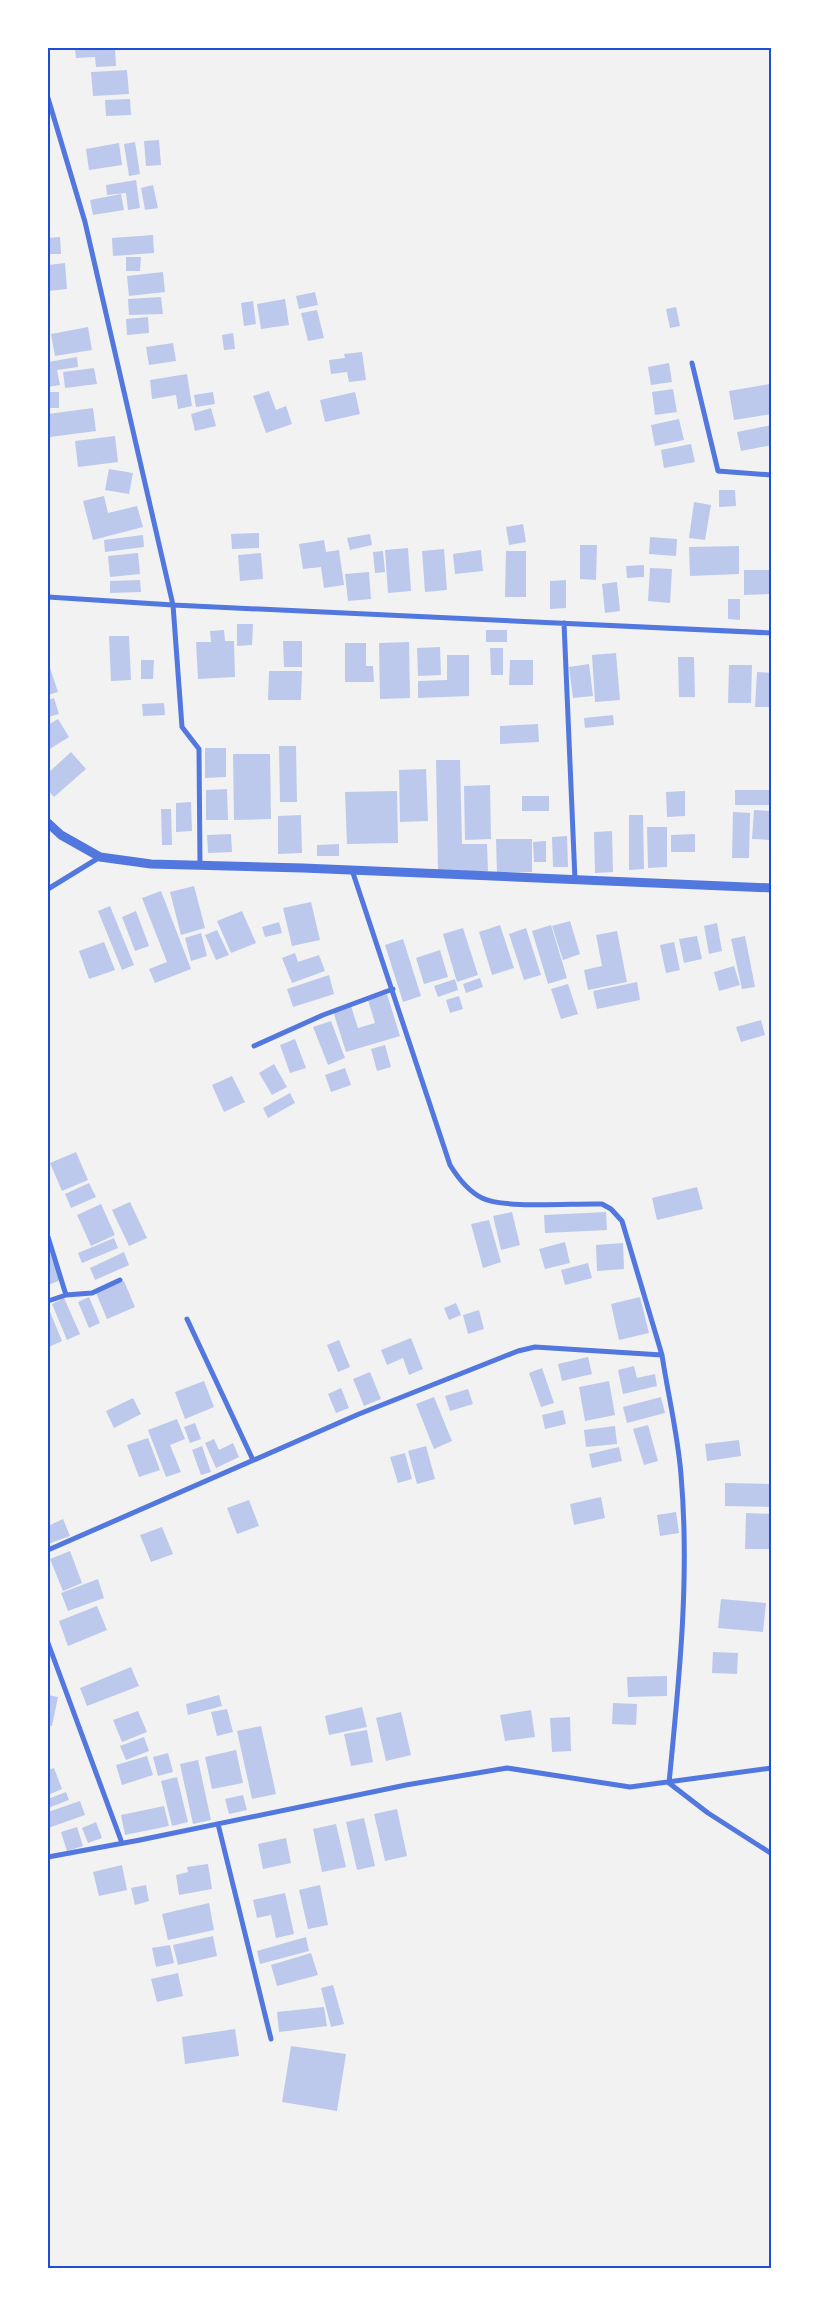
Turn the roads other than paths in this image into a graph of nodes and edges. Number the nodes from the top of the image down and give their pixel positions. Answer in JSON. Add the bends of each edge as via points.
{"nodes":[{"id":1,"x":48,"y":98,"type":"edge"},
{"id":2,"x":692,"y":363,"type":"dead end"},
{"id":3,"x":772,"y":475,"type":"edge"},
{"id":4,"x":48,"y":597,"type":"edge"},
{"id":5,"x":173,"y":605,"type":"junction"},
{"id":6,"x":564,"y":623,"type":"junction"},
{"id":7,"x":772,"y":633,"type":"edge"},
{"id":8,"x":48,"y":823,"type":"edge"},
{"id":9,"x":100,"y":857,"type":"junction"},
{"id":10,"x":200,"y":865,"type":"junction"},
{"id":11,"x":352,"y":870,"type":"junction"},
{"id":12,"x":575,"y":880,"type":"junction"},
{"id":13,"x":772,"y":888,"type":"edge"},
{"id":14,"x":48,"y":889,"type":"edge"},
{"id":15,"x":393,"y":989,"type":"junction"},
{"id":16,"x":254,"y":1046,"type":"dead end"},
{"id":17,"x":48,"y":1237,"type":"edge"},
{"id":18,"x":120,"y":1280,"type":"dead end"},
{"id":19,"x":66,"y":1295,"type":"junction"},
{"id":20,"x":48,"y":1301,"type":"edge"},
{"id":21,"x":187,"y":1320,"type":"dead end"},
{"id":22,"x":662,"y":1355,"type":"junction"},
{"id":23,"x":253,"y":1460,"type":"junction"},
{"id":24,"x":48,"y":1550,"type":"edge"},
{"id":25,"x":48,"y":1643,"type":"edge"},
{"id":26,"x":772,"y":1768,"type":"edge"},
{"id":27,"x":670,"y":1783,"type":"junction"},
{"id":28,"x":218,"y":1824,"type":"junction"},
{"id":29,"x":122,"y":1843,"type":"junction"},
{"id":30,"x":772,"y":1854,"type":"edge"},
{"id":31,"x":48,"y":1857,"type":"edge"},
{"id":32,"x":271,"y":2039,"type":"dead end"}],
"edges":[{"from":1,"to":5,"type":"street","via":[[84,222]]},
{"from":2,"to":3,"type":"street","via":[[718,471]]},
{"from":4,"to":5,"type":"street"},
{"from":5,"to":6,"type":"street"},
{"from":5,"to":10,"type":"street","via":[[182,727],[199,749]]},
{"from":6,"to":7,"type":"street"},
{"from":6,"to":12,"type":"street"},
{"from":8,"to":9,"type":"street","via":[[61,835]]},
{"from":9,"to":10,"type":"street","via":[[151,864]]},
{"from":9,"to":14,"type":"street"},
{"from":10,"to":11,"type":"street"},
{"from":11,"to":12,"type":"street"},
{"from":11,"to":15,"type":"street"},
{"from":12,"to":13,"type":"street"},
{"from":15,"to":16,"type":"street","via":[[323,1015]]},
{"from":15,"to":22,"type":"street","via":[[450,1164],[458,1179],[482,1199],[508,1204],[602,1204],[611,1208],[622,1221]]},
{"from":17,"to":19,"type":"street"},
{"from":18,"to":19,"type":"street","via":[[92,1293]]},
{"from":19,"to":20,"type":"street"},
{"from":21,"to":23,"type":"street"},
{"from":22,"to":23,"type":"street","via":[[535,1346],[359,1414]]},
{"from":22,"to":27,"type":"street","via":[[681,1474],[685,1560],[682,1650]]},
{"from":23,"to":24,"type":"street"},
{"from":25,"to":29,"type":"street"},
{"from":26,"to":27,"type":"street"},
{"from":27,"to":28,"type":"street","via":[[630,1787],[508,1768],[406,1785]]},
{"from":27,"to":30,"type":"street","via":[[708,1813]]},
{"from":28,"to":29,"type":"street"},
{"from":28,"to":32,"type":"street"},
{"from":29,"to":31,"type":"street"}]}
